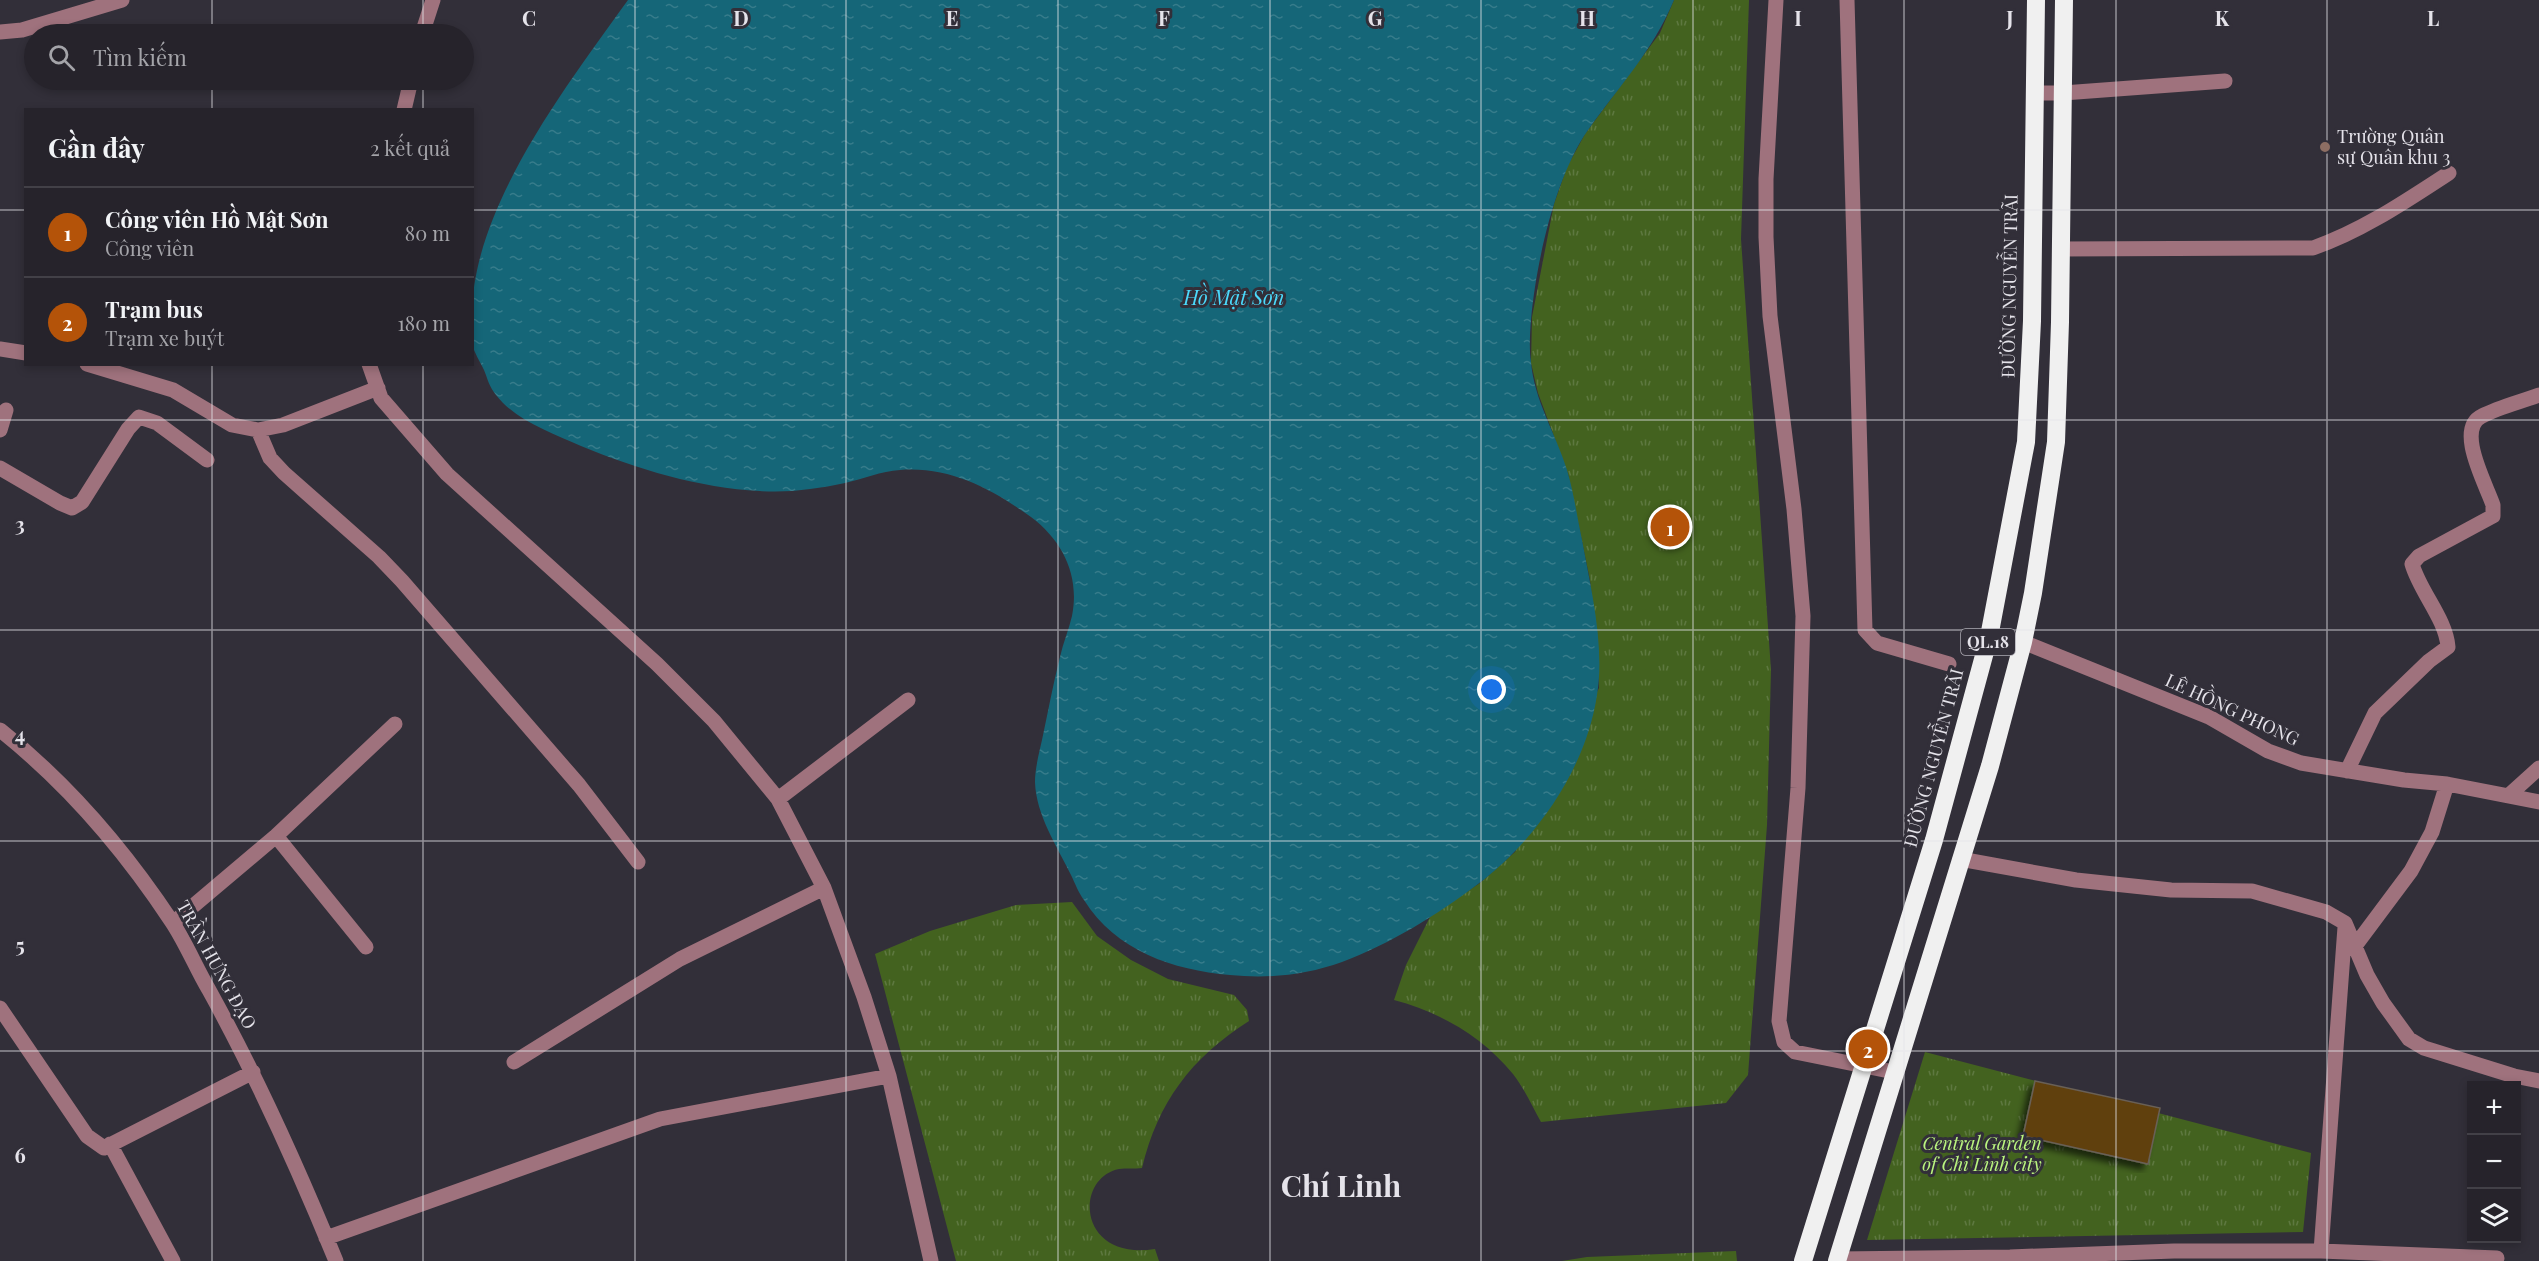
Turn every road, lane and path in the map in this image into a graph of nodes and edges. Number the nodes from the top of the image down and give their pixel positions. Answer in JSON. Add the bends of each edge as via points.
{"nodes":[{"id":1,"x":122,"y":0,"type":"edge"},
{"id":2,"x":433,"y":0,"type":"edge"},
{"id":3,"x":1776,"y":0,"type":"edge"},
{"id":4,"x":1846,"y":0,"type":"edge"},
{"id":5,"x":2036,"y":0,"type":"edge"},
{"id":6,"x":2064,"y":0,"type":"edge"},
{"id":7,"x":42,"y":24,"type":"edge"},
{"id":8,"x":425,"y":24,"type":"edge"},
{"id":9,"x":24,"y":29,"type":"edge"},
{"id":10,"x":0,"y":32,"type":"edge"},
{"id":11,"x":2225,"y":81,"type":"dead end"},
{"id":12,"x":409,"y":90,"type":"edge"},
{"id":13,"x":2035,"y":93,"type":"junction"},
{"id":14,"x":2063,"y":93,"type":"junction"},
{"id":15,"x":404,"y":108,"type":"edge"},
{"id":16,"x":2449,"y":173,"type":"dead end"},
{"id":17,"x":2061,"y":249,"type":"junction"},
{"id":18,"x":0,"y":349,"type":"edge"},
{"id":19,"x":24,"y":353,"type":"edge"},
{"id":20,"x":94,"y":366,"type":"edge"},
{"id":21,"x":370,"y":366,"type":"edge"},
{"id":22,"x":378,"y":388,"type":"junction"},
{"id":23,"x":2539,"y":395,"type":"edge"},
{"id":24,"x":6,"y":410,"type":"dead end"},
{"id":25,"x":0,"y":430,"type":"edge"},
{"id":26,"x":258,"y":430,"type":"junction"},
{"id":27,"x":207,"y":460,"type":"dead end"},
{"id":28,"x":0,"y":468,"type":"edge"},
{"id":29,"x":1989,"y":637,"type":"junction"},
{"id":30,"x":2023,"y":642,"type":"junction"},
{"id":31,"x":1949,"y":664,"type":"dead end"},
{"id":32,"x":908,"y":700,"type":"dead end"},
{"id":33,"x":395,"y":724,"type":"dead end"},
{"id":34,"x":0,"y":730,"type":"edge"},
{"id":35,"x":2539,"y":768,"type":"edge"},
{"id":36,"x":2347,"y":771,"type":"junction"},
{"id":37,"x":2447,"y":784,"type":"junction"},
{"id":38,"x":2508,"y":796,"type":"junction"},
{"id":39,"x":778,"y":799,"type":"junction"},
{"id":40,"x":2539,"y":802,"type":"edge"},
{"id":41,"x":276,"y":836,"type":"junction"},
{"id":42,"x":1960,"y":859,"type":"junction"},
{"id":43,"x":638,"y":862,"type":"dead end"},
{"id":44,"x":824,"y":888,"type":"junction"},
{"id":45,"x":173,"y":923,"type":"junction"},
{"id":46,"x":2345,"y":923,"type":"junction"},
{"id":47,"x":2355,"y":946,"type":"junction"},
{"id":48,"x":366,"y":947,"type":"dead end"},
{"id":49,"x":0,"y":1008,"type":"edge"},
{"id":50,"x":514,"y":1062,"type":"dead end"},
{"id":51,"x":1863,"y":1066,"type":"junction"},
{"id":52,"x":253,"y":1072,"type":"junction"},
{"id":53,"x":1894,"y":1072,"type":"junction"},
{"id":54,"x":889,"y":1076,"type":"junction"},
{"id":55,"x":2539,"y":1081,"type":"edge"},
{"id":56,"x":110,"y":1144,"type":"junction"},
{"id":57,"x":326,"y":1238,"type":"junction"},
{"id":58,"x":2321,"y":1251,"type":"junction"},
{"id":59,"x":2174,"y":1256,"type":"edge"},
{"id":60,"x":2497,"y":1258,"type":"dead end"},
{"id":61,"x":2010,"y":1259,"type":"edge"},
{"id":62,"x":1838,"y":1260,"type":"edge"},
{"id":63,"x":173,"y":1261,"type":"edge"},
{"id":64,"x":336,"y":1261,"type":"edge"},
{"id":65,"x":931,"y":1261,"type":"edge"},
{"id":66,"x":1803,"y":1261,"type":"edge"}],
"edges":[{"from":1,"to":7,"type":"street"},
{"from":2,"to":8,"type":"street"},
{"from":3,"to":51,"type":"street","via":[[1766,237],[1770,316],[1803,616],[1798,788],[1779,1021],[1784,1042],[1795,1052]]},
{"from":4,"to":31,"type":"street","via":[[1865,630],[1877,643]]},
{"from":5,"to":13,"type":"highway","name":"ĐƯỜNG NGUYỄN TRÃI","number":"QL.18"},
{"from":6,"to":14,"type":"highway","number":"QL.18"},
{"from":9,"to":10,"type":"street"},
{"from":11,"to":14,"type":"street"},
{"from":12,"to":15,"type":"street"},
{"from":13,"to":14,"type":"street"},
{"from":13,"to":29,"type":"highway","name":"ĐƯỜNG NGUYỄN TRÃI","number":"QL.18","via":[[2026,442]]},
{"from":14,"to":17,"type":"highway","number":"QL.18"},
{"from":16,"to":17,"type":"street","via":[[2372,222],[2313,248]]},
{"from":17,"to":30,"type":"highway","number":"QL.18","via":[[2056,442]]},
{"from":18,"to":19,"type":"street"},
{"from":20,"to":26,"type":"street","via":[[172,390],[232,425]]},
{"from":21,"to":22,"type":"street"},
{"from":22,"to":26,"type":"street","via":[[284,425]]},
{"from":22,"to":39,"type":"street","via":[[399,421],[447,474],[657,664],[714,721]]},
{"from":23,"to":36,"type":"street","via":[[2479,416],[2470,428],[2469,440],[2493,505],[2493,516],[2419,556],[2412,564],[2416,581],[2447,635],[2448,647],[2375,713]]},
{"from":24,"to":25,"type":"street"},
{"from":26,"to":43,"type":"street","via":[[270,458],[402,581],[579,785]]},
{"from":27,"to":28,"type":"street","via":[[157,423],[139,417],[82,502],[72,508]]},
{"from":29,"to":30,"type":"street","name":"LÊ HỒNG PHONG"},
{"from":29,"to":51,"type":"highway","name":"ĐƯỜNG NGUYỄN TRÃI","number":"QL.18","via":[[1934,840]]},
{"from":30,"to":36,"type":"street","name":"LÊ HỒNG PHONG","via":[[2209,717],[2268,751],[2301,763]]},
{"from":30,"to":42,"type":"highway","number":"QL.18"},
{"from":32,"to":39,"type":"street"},
{"from":33,"to":41,"type":"street"},
{"from":34,"to":45,"type":"street","name":"TRẦN HƯNG ĐẠO","via":[[37,759],[79,805],[126,858]]},
{"from":35,"to":38,"type":"street"},
{"from":36,"to":37,"type":"street","name":"LÊ HỒNG PHONG"},
{"from":37,"to":38,"type":"street","name":"LÊ HỒNG PHONG"},
{"from":37,"to":47,"type":"street","via":[[2432,832],[2411,871]]},
{"from":38,"to":40,"type":"street","name":"LÊ HỒNG PHONG"},
{"from":39,"to":44,"type":"street"},
{"from":41,"to":45,"type":"street"},
{"from":41,"to":48,"type":"street"},
{"from":42,"to":46,"type":"street","via":[[2076,880],[2171,890],[2252,891],[2326,912]]},
{"from":42,"to":53,"type":"highway","number":"QL.18"},
{"from":44,"to":50,"type":"street","via":[[680,959]]},
{"from":44,"to":54,"type":"street"},
{"from":45,"to":52,"type":"street","name":"TRẦN HƯNG ĐẠO"},
{"from":46,"to":47,"type":"street"},
{"from":46,"to":58,"type":"street"},
{"from":47,"to":55,"type":"street","via":[[2367,975],[2409,1039],[2424,1048]]},
{"from":49,"to":56,"type":"street","via":[[87,1136],[104,1148]]},
{"from":51,"to":53,"type":"street"},
{"from":51,"to":66,"type":"highway","name":"ĐƯỜNG NGUYỄN TRÃI","number":"QL.18"},
{"from":52,"to":56,"type":"street"},
{"from":52,"to":57,"type":"street","name":"TRẦN HƯNG ĐẠO"},
{"from":53,"to":62,"type":"highway","number":"QL.18"},
{"from":54,"to":57,"type":"street","via":[[660,1119]]},
{"from":54,"to":65,"type":"street"},
{"from":56,"to":63,"type":"street"},
{"from":57,"to":64,"type":"street","name":"TRẦN HƯNG ĐẠO"},
{"from":58,"to":59,"type":"street"},
{"from":58,"to":60,"type":"street"},
{"from":59,"to":61,"type":"street"},
{"from":61,"to":62,"type":"street"}]}
